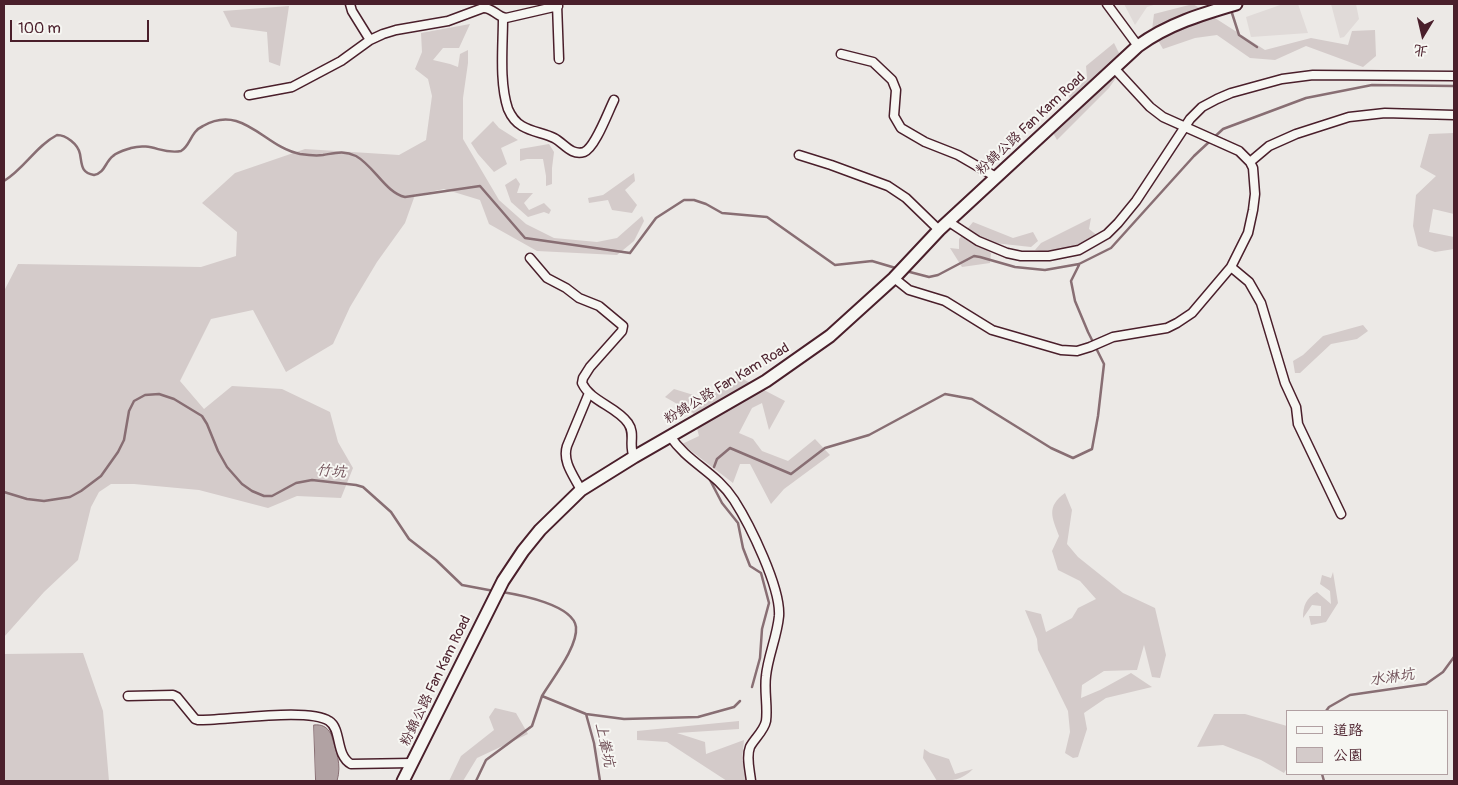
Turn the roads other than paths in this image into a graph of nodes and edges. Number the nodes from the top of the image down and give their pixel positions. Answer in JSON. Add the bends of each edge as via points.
{"nodes":[{"id":1,"x":350,"y":4,"type":"edge"},
{"id":2,"x":1107,"y":4,"type":"edge"},
{"id":3,"x":1236,"y":4,"type":"edge"},
{"id":4,"x":558,"y":5,"type":"edge"},
{"id":5,"x":503,"y":18,"type":"junction"},
{"id":6,"x":370,"y":40,"type":"junction"},
{"id":7,"x":1138,"y":46,"type":"junction"},
{"id":8,"x":842,"y":54,"type":"dead end"},
{"id":9,"x":559,"y":59,"type":"dead end"},
{"id":10,"x":1114,"y":68,"type":"junction"},
{"id":11,"x":1454,"y":76,"type":"edge"},
{"id":12,"x":249,"y":95,"type":"dead end"},
{"id":13,"x":614,"y":100,"type":"dead end"},
{"id":14,"x":1454,"y":115,"type":"edge"},
{"id":15,"x":1183,"y":128,"type":"junction"},
{"id":16,"x":799,"y":155,"type":"dead end"},
{"id":17,"x":1250,"y":162,"type":"junction"},
{"id":18,"x":996,"y":177,"type":"junction"},
{"id":19,"x":949,"y":222,"type":"junction"},
{"id":20,"x":939,"y":230,"type":"junction"},
{"id":21,"x":530,"y":258,"type":"dead end"},
{"id":22,"x":1231,"y":267,"type":"junction"},
{"id":23,"x":894,"y":278,"type":"junction"},
{"id":24,"x":589,"y":393,"type":"junction"},
{"id":25,"x":670,"y":436,"type":"junction"},
{"id":26,"x":634,"y":457,"type":"junction"},
{"id":27,"x":581,"y":490,"type":"junction"},
{"id":28,"x":1341,"y":514,"type":"dead end"},
{"id":29,"x":128,"y":696,"type":"dead end"},
{"id":30,"x":412,"y":763,"type":"junction"},
{"id":31,"x":403,"y":781,"type":"edge"},
{"id":32,"x":751,"y":781,"type":"edge"}],
"edges":[{"from":1,"to":6,"type":"street"},
{"from":2,"to":7,"type":"street"},
{"from":3,"to":7,"type":"main road","name":"粉錦公路 Fan Kam Road","via":[[1176,24]]},
{"from":4,"to":5,"type":"street"},
{"from":4,"to":9,"type":"street"},
{"from":5,"to":6,"type":"street","via":[[489,8],[483,8],[448,20],[396,30]]},
{"from":5,"to":13,"type":"street","via":[[505,99],[511,116],[523,127],[552,137],[576,153],[584,152],[592,146]]},
{"from":6,"to":12,"type":"street","via":[[341,61],[292,87]]},
{"from":7,"to":10,"type":"main road","name":"粉錦公路 Fan Kam Road"},
{"from":8,"to":18,"type":"street","via":[[872,62],[892,80],[896,90],[894,116],[901,128]]},
{"from":10,"to":15,"type":"street","via":[[1156,112]]},
{"from":10,"to":18,"type":"main road","name":"粉錦公路 Fan Kam Road"},
{"from":11,"to":15,"type":"street","via":[[1326,75],[1282,79],[1207,103]]},
{"from":14,"to":17,"type":"street","via":[[1385,113],[1350,117],[1269,146]]},
{"from":15,"to":17,"type":"street","via":[[1239,151]]},
{"from":15,"to":19,"type":"street","via":[[1118,223],[1107,234],[1079,250],[1049,256],[1007,253],[978,241]]},
{"from":16,"to":20,"type":"street","via":[[888,186],[906,198]]},
{"from":17,"to":22,"type":"street","via":[[1254,176],[1253,210],[1248,233]]},
{"from":18,"to":19,"type":"main road","name":"粉錦公路 Fan Kam Road"},
{"from":19,"to":20,"type":"main road","name":"粉錦公路 Fan Kam Road"},
{"from":20,"to":23,"type":"main road","name":"粉錦公路 Fan Kam Road"},
{"from":21,"to":24,"type":"street","via":[[547,278],[599,306],[623,326],[583,378],[583,385]]},
{"from":22,"to":23,"type":"street","via":[[1192,313],[1177,323],[1156,330],[1120,335],[1077,351],[1061,350],[992,330],[945,301],[909,290]]},
{"from":22,"to":28,"type":"street","via":[[1249,282],[1261,303],[1285,383],[1294,401],[1298,424]]},
{"from":23,"to":25,"type":"main road","name":"粉錦公路 Fan Kam Road","via":[[830,336],[766,381]]},
{"from":24,"to":26,"type":"street","via":[[627,422],[632,433],[630,448]]},
{"from":24,"to":27,"type":"street","via":[[565,454]]},
{"from":25,"to":26,"type":"main road","name":"粉錦公路 Fan Kam Road"},
{"from":25,"to":32,"type":"street","via":[[678,449],[717,478],[729,492],[757,544],[776,590],[779,614],[766,675],[765,724],[749,749]]},
{"from":26,"to":27,"type":"main road","name":"粉錦公路 Fan Kam Road"},
{"from":27,"to":30,"type":"main road","name":"粉錦公路 Fan Kam Road","via":[[540,530],[512,566]]},
{"from":29,"to":30,"type":"street","via":[[173,695],[198,720],[288,715],[325,719],[332,723],[342,754],[351,764]]},
{"from":30,"to":31,"type":"main road","name":"粉錦公路 Fan Kam Road"}]}
